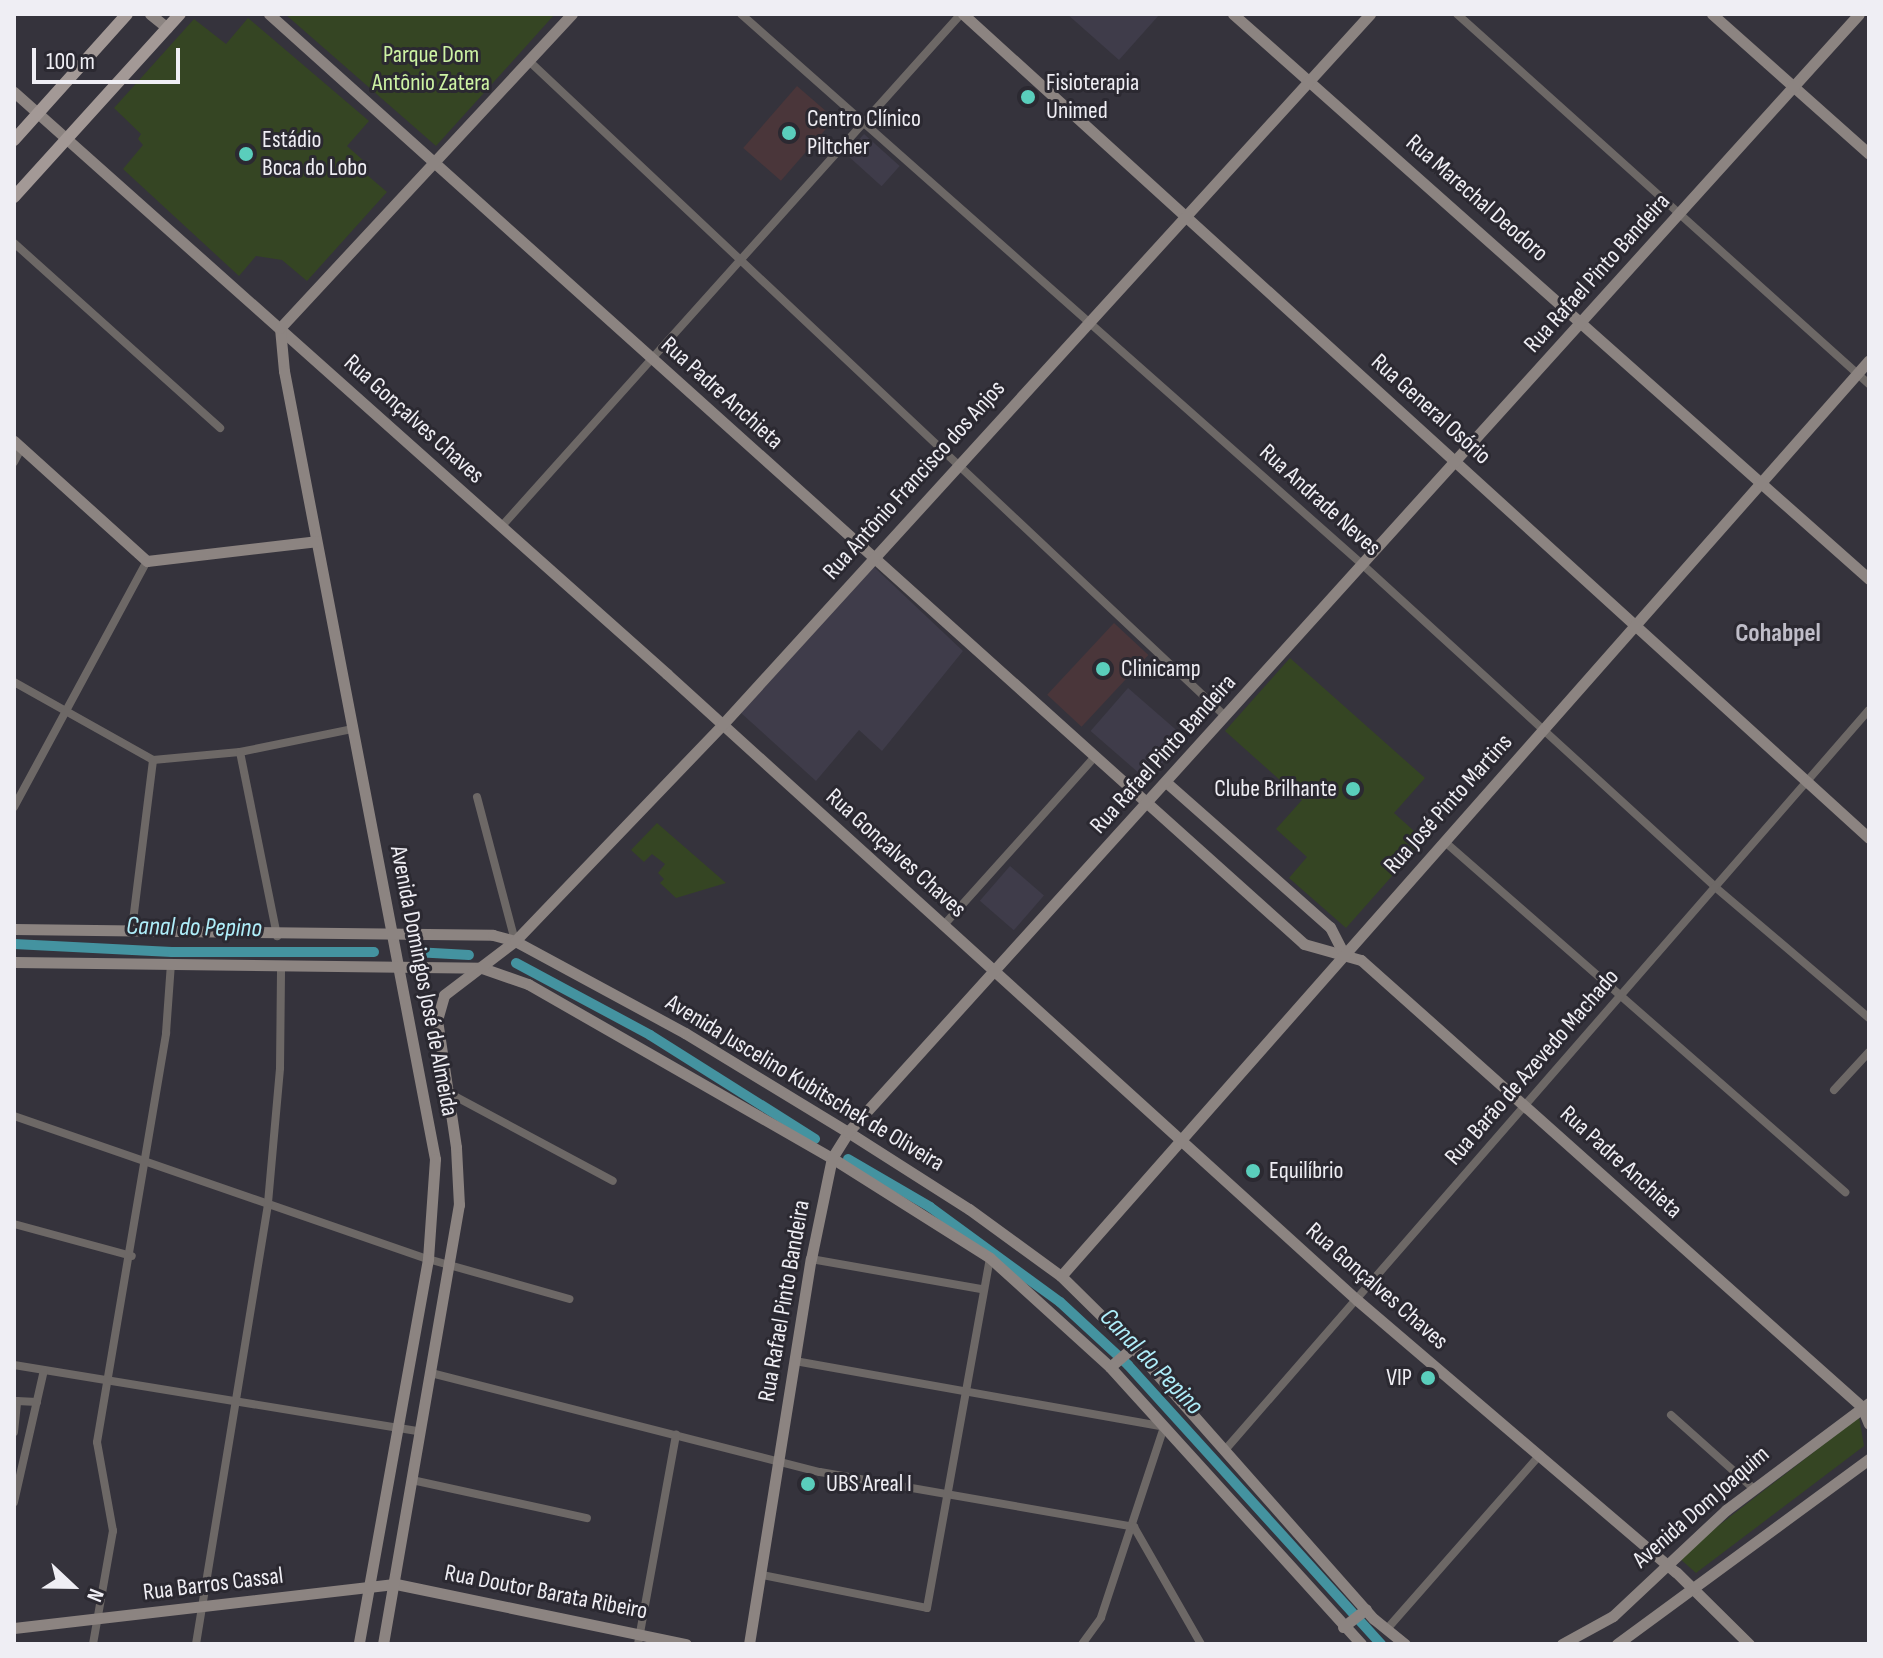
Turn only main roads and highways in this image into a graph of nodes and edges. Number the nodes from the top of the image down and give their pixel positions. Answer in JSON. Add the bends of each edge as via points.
{"nodes":[{"id":1,"x":127,"y":14,"type":"edge"},
{"id":2,"x":180,"y":14,"type":"edge"},
{"id":3,"x":14,"y":140,"type":"edge"},
{"id":4,"x":14,"y":197,"type":"edge"}],
"edges":[{"from":1,"to":3,"type":"main road"},
{"from":2,"to":4,"type":"main road"}]}
